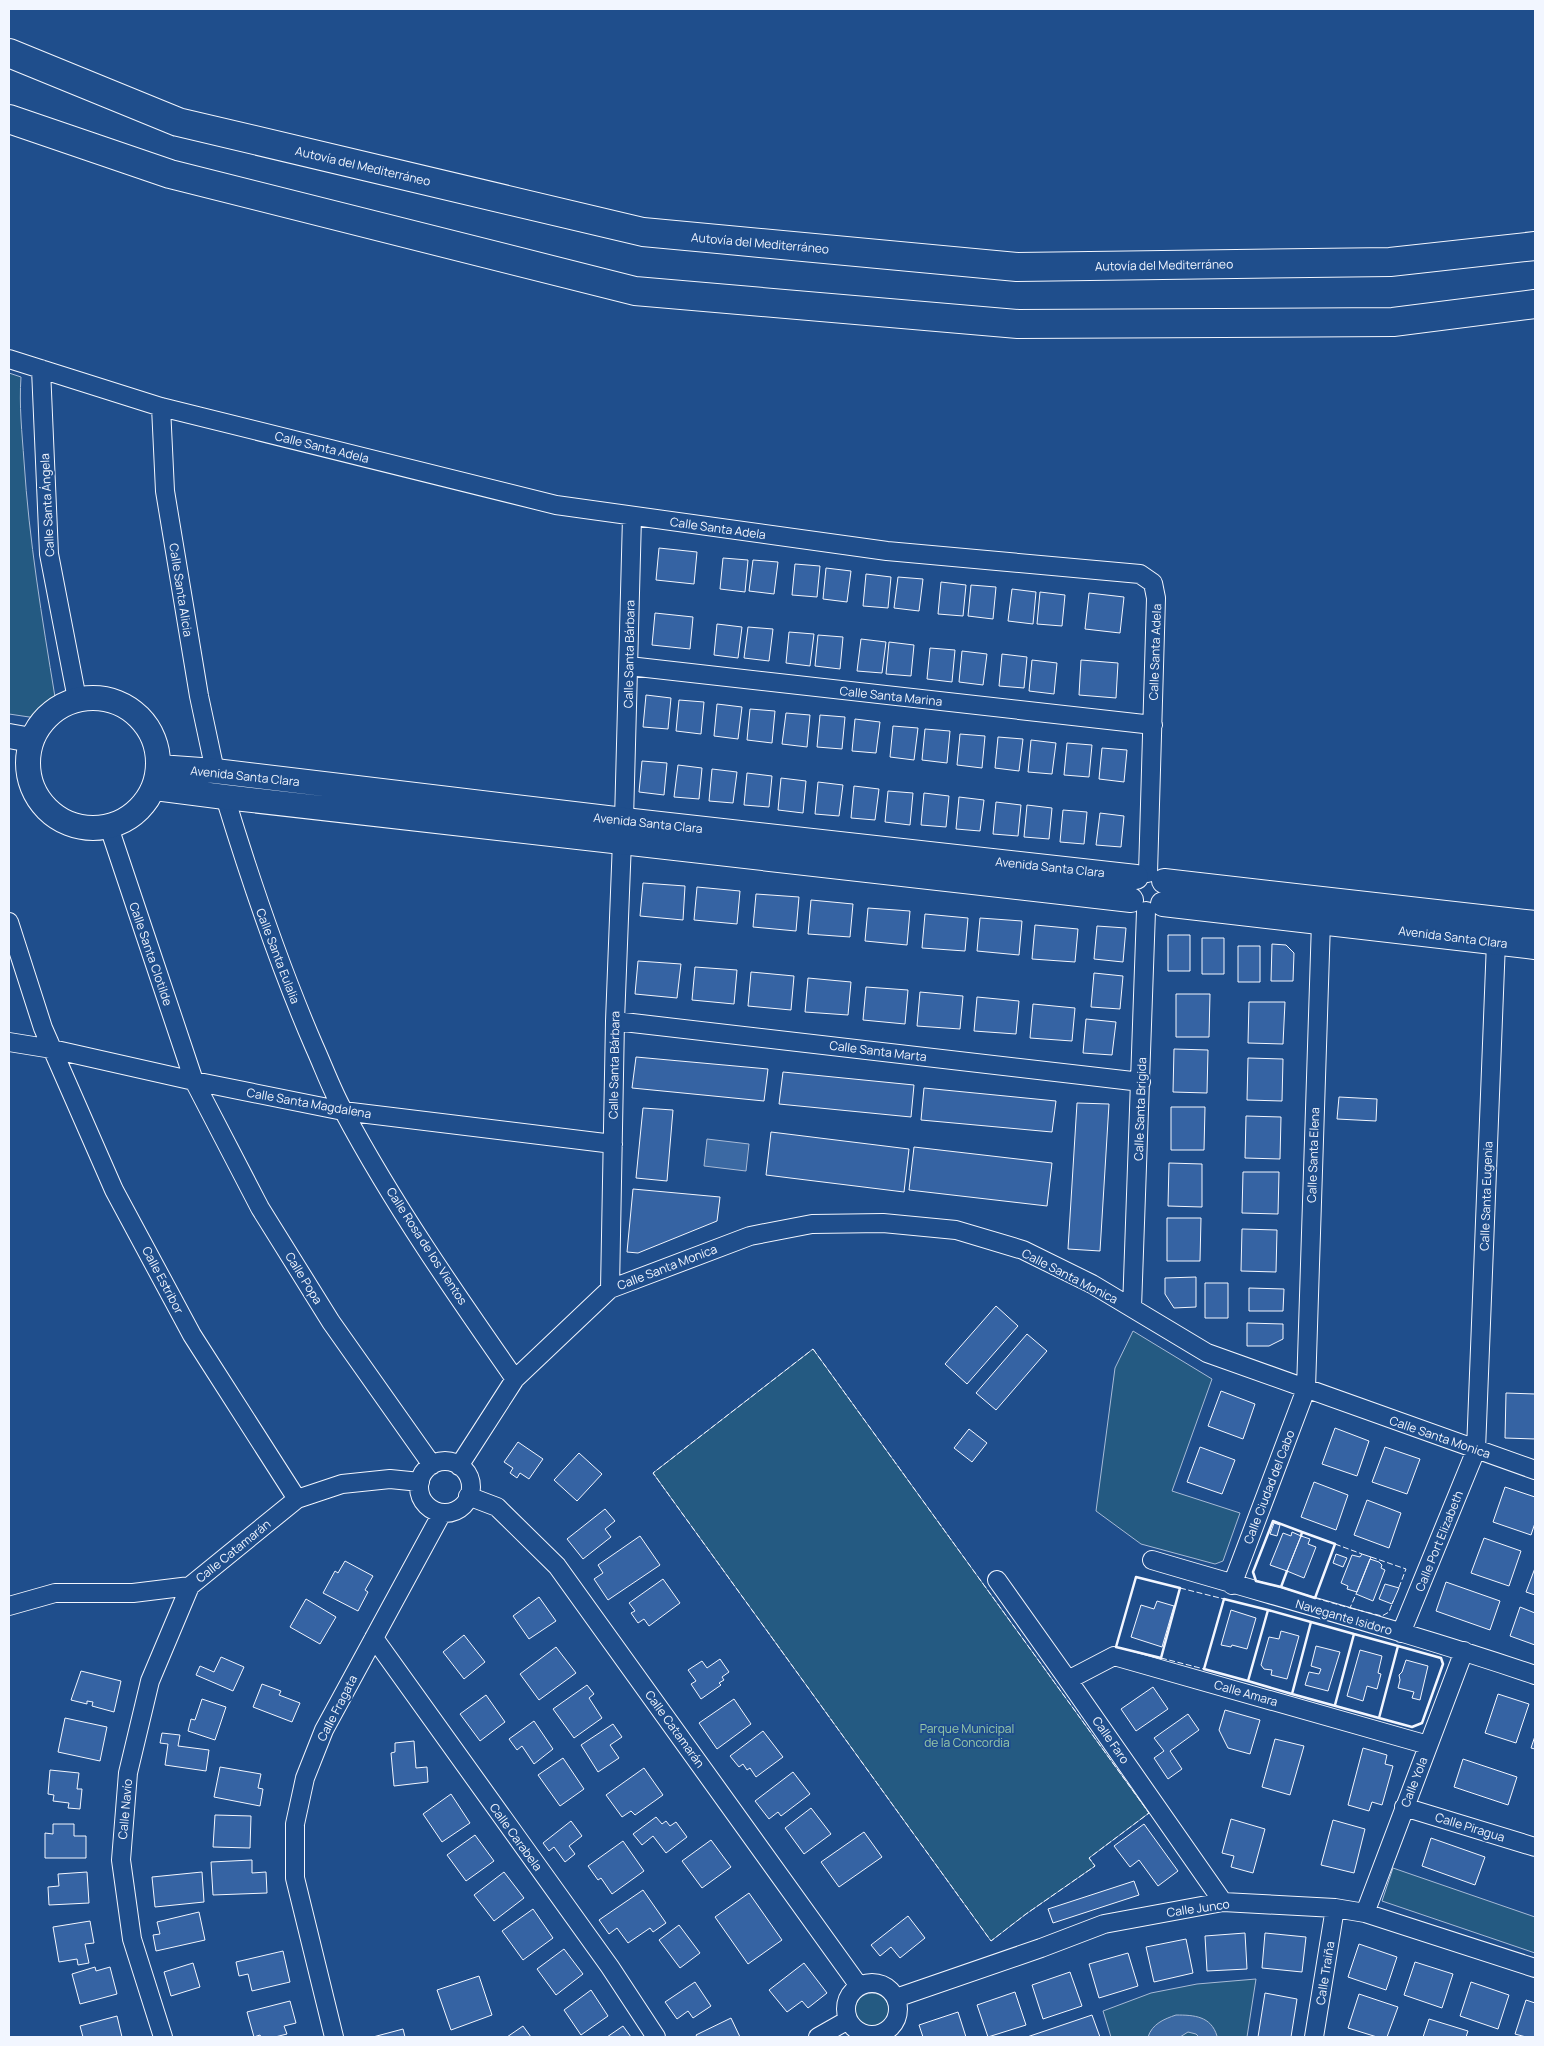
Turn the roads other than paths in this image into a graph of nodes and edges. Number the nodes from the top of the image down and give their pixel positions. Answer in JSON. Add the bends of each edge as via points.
{"nodes":[{"id":1,"x":9,"y":53,"type":"edge"},
{"id":2,"x":9,"y":119,"type":"edge"},
{"id":3,"x":1535,"y":246,"type":"edge"},
{"id":4,"x":1535,"y":304,"type":"edge"},
{"id":5,"x":9,"y":359,"type":"edge"},
{"id":6,"x":40,"y":369,"type":"junction"},
{"id":7,"x":161,"y":407,"type":"junction"},
{"id":8,"x":632,"y":517,"type":"junction"},
{"id":9,"x":629,"y":666,"type":"junction"},
{"id":10,"x":76,"y":699,"type":"junction"},
{"id":11,"x":1153,"y":725,"type":"junction"},
{"id":12,"x":19,"y":750,"type":"edge"},
{"id":13,"x":215,"y":771,"type":"junction"},
{"id":14,"x":157,"y":777,"type":"junction"},
{"id":15,"x":225,"y":797,"type":"junction"},
{"id":16,"x":108,"y":827,"type":"junction"},
{"id":17,"x":623,"y":831,"type":"junction"},
{"id":18,"x":1148,"y":891,"type":"junction"},
{"id":19,"x":1321,"y":922,"type":"junction"},
{"id":20,"x":1535,"y":923,"type":"edge"},
{"id":21,"x":10,"y":932,"type":"edge"},
{"id":22,"x":1496,"y":942,"type":"junction"},
{"id":23,"x":1535,"y":947,"type":"edge"},
{"id":24,"x":615,"y":1021,"type":"junction"},
{"id":25,"x":9,"y":1042,"type":"edge"},
{"id":26,"x":52,"y":1049,"type":"junction"},
{"id":27,"x":194,"y":1081,"type":"junction"},
{"id":28,"x":1141,"y":1082,"type":"junction"},
{"id":29,"x":343,"y":1110,"type":"junction"},
{"id":30,"x":613,"y":1144,"type":"junction"},
{"id":31,"x":610,"y":1288,"type":"junction"},
{"id":32,"x":1132,"y":1308,"type":"junction"},
{"id":33,"x":515,"y":1379,"type":"junction"},
{"id":34,"x":1306,"y":1389,"type":"junction"},
{"id":35,"x":1476,"y":1450,"type":"junction"},
{"id":36,"x":432,"y":1465,"type":"junction"},
{"id":37,"x":459,"y":1466,"type":"junction"},
{"id":38,"x":1535,"y":1470,"type":"edge"},
{"id":39,"x":420,"y":1482,"type":"junction"},
{"id":40,"x":468,"y":1496,"type":"junction"},
{"id":41,"x":297,"y":1499,"type":"junction"},
{"id":42,"x":442,"y":1513,"type":"junction"},
{"id":43,"x":1152,"y":1560,"type":"dead end"},
{"id":44,"x":997,"y":1580,"type":"dead end"},
{"id":45,"x":1232,"y":1585,"type":"junction"},
{"id":46,"x":190,"y":1586,"type":"junction"},
{"id":47,"x":9,"y":1606,"type":"edge"},
{"id":48,"x":1402,"y":1633,"type":"junction"},
{"id":49,"x":374,"y":1638,"type":"junction"},
{"id":50,"x":1464,"y":1651,"type":"junction"},
{"id":51,"x":1535,"y":1675,"type":"edge"},
{"id":52,"x":1068,"y":1680,"type":"junction"},
{"id":53,"x":1428,"y":1745,"type":"junction"},
{"id":54,"x":1404,"y":1807,"type":"junction"},
{"id":55,"x":1535,"y":1847,"type":"edge"},
{"id":56,"x":1223,"y":1902,"type":"junction"},
{"id":57,"x":1335,"y":1908,"type":"junction"},
{"id":58,"x":1365,"y":1913,"type":"junction"},
{"id":59,"x":1535,"y":1968,"type":"edge"},
{"id":60,"x":859,"y":1986,"type":"junction"},
{"id":61,"x":896,"y":1998,"type":"junction"},
{"id":62,"x":848,"y":2020,"type":"junction"},
{"id":63,"x":883,"y":2035,"type":"edge"},
{"id":64,"x":163,"y":2037,"type":"edge"},
{"id":65,"x":334,"y":2037,"type":"edge"},
{"id":66,"x":656,"y":2037,"type":"edge"},
{"id":67,"x":818,"y":2037,"type":"edge"},
{"id":68,"x":1314,"y":2037,"type":"edge"}],
"edges":[{"from":1,"to":3,"type":"highway","name":"Autovía del Mediterráneo","via":[[178,122],[643,232],[1017,267],[1390,262]]},
{"from":2,"to":4,"type":"highway","via":[[170,174],[635,291],[1018,324],[1393,322]]},
{"from":5,"to":6,"type":"street","name":"Calle Santa Adela"},
{"from":6,"to":7,"type":"street","name":"Calle Santa Adela"},
{"from":6,"to":10,"type":"street","name":"Calle Santa Ángela","via":[[49,554]]},
{"from":7,"to":8,"type":"street","name":"Calle Santa Adela","via":[[556,505]]},
{"from":7,"to":13,"type":"street","name":"Calle Santa Alicia","via":[[165,491],[199,696]]},
{"from":8,"to":9,"type":"street","name":"Calle Santa Bárbara"},
{"from":8,"to":11,"type":"street","name":"Calle Santa Adela","via":[[887,551],[1140,574],[1153,583],[1156,598]]},
{"from":9,"to":11,"type":"street","name":"Calle Santa Marina"},
{"from":9,"to":17,"type":"street","name":"Calle Santa Bárbara"},
{"from":10,"to":12,"type":"street","via":[[57,708]]},
{"from":10,"to":14,"type":"street","via":[[100,697],[122,703],[142,718],[157,744]]},
{"from":11,"to":18,"type":"street","name":"Calle Santa Adela"},
{"from":12,"to":16,"type":"street","via":[[32,786],[44,807],[63,822],[92,829]]},
{"from":13,"to":14,"type":"street","name":"Avenida Santa Clara"},
{"from":13,"to":17,"type":"street","name":"Avenida Santa Clara"},
{"from":14,"to":15,"type":"street","name":"Avenida Santa Clara"},
{"from":14,"to":16,"type":"street","via":[[146,803],[129,818]]},
{"from":15,"to":17,"type":"street","name":"Avenida Santa Clara"},
{"from":15,"to":29,"type":"street","name":"Calle Santa Eulalia","via":[[250,881],[289,989]]},
{"from":16,"to":27,"type":"street","name":"Calle Santa Clotilde"},
{"from":17,"to":18,"type":"street","name":"Avenida Santa Clara"},
{"from":17,"to":24,"type":"street","name":"Calle Santa Bárbara"},
{"from":18,"to":19,"type":"street","name":"Avenida Santa Clara"},
{"from":18,"to":20,"type":"street","name":"Avenida Santa Clara"},
{"from":18,"to":28,"type":"street","name":"Calle Santa Brigida"},
{"from":19,"to":22,"type":"street","name":"Avenida Santa Clara"},
{"from":19,"to":34,"type":"street","name":"Calle Santa Elena"},
{"from":21,"to":26,"type":"street","name":"Calle Estribor"},
{"from":22,"to":23,"type":"street","name":"Avenida Santa Clara"},
{"from":22,"to":35,"type":"street","name":"Calle Santa Eugenia"},
{"from":24,"to":28,"type":"street","name":"Calle Santa Marta"},
{"from":24,"to":30,"type":"street","name":"Calle Santa Bárbara"},
{"from":25,"to":26,"type":"street","name":"Calle Santa Magdalena"},
{"from":26,"to":27,"type":"street","name":"Calle Santa Magdalena"},
{"from":26,"to":41,"type":"street","name":"Calle Estribor","via":[[114,1190],[192,1334]]},
{"from":27,"to":29,"type":"street","name":"Calle Santa Magdalena"},
{"from":27,"to":36,"type":"street","name":"Calle Popa","via":[[265,1216],[332,1322]]},
{"from":28,"to":32,"type":"street","name":"Calle Santa Brigida"},
{"from":29,"to":30,"type":"street","name":"Calle Santa Magdalena"},
{"from":29,"to":33,"type":"street","name":"Calle Rosa de los Vientos","via":[[396,1199]]},
{"from":30,"to":31,"type":"street","name":"Calle Santa Bárbara"},
{"from":31,"to":32,"type":"street","name":"Calle Santa Monica","via":[[750,1236],[812,1224],[883,1223],[956,1230],[1023,1250]]},
{"from":31,"to":33,"type":"street","name":"Calle Santa Monica"},
{"from":32,"to":34,"type":"street","name":"Calle Santa Monica","via":[[1208,1353]]},
{"from":33,"to":37,"type":"street","name":"Calle Santa Monica"},
{"from":34,"to":35,"type":"street","name":"Calle Santa Monica"},
{"from":34,"to":45,"type":"street","name":"Calle Ciudad del Cabo"},
{"from":35,"to":38,"type":"street","name":"Calle Santa Monica"},
{"from":35,"to":48,"type":"street","name":"Calle Port Elizabeth"},
{"from":36,"to":37,"type":"street","via":[[448,1462]]},
{"from":36,"to":39,"type":"street","via":[[425,1470]]},
{"from":37,"to":40,"type":"street","via":[[470,1483]]},
{"from":39,"to":41,"type":"street","name":"Calle Catamarán","via":[[390,1479],[342,1484]]},
{"from":39,"to":42,"type":"street","via":[[420,1495],[424,1502],[430,1509]]},
{"from":40,"to":42,"type":"street","via":[[455,1511]]},
{"from":40,"to":60,"type":"street","name":"Calle Catamarán","via":[[497,1507],[558,1566]]},
{"from":41,"to":46,"type":"street","name":"Calle Catamarán"},
{"from":42,"to":49,"type":"street","name":"Calle Fragata"},
{"from":43,"to":45,"type":"street","name":"Navegante Isidoro"},
{"from":44,"to":52,"type":"street","name":"Calle Faro"},
{"from":45,"to":48,"type":"street","name":"Navegante Isidoro"},
{"from":46,"to":47,"type":"street","name":"Calle Catamarán","via":[[133,1593],[55,1593]]},
{"from":46,"to":64,"type":"street","name":"Calle Navío","via":[[148,1690],[128,1772],[121,1860],[132,1939]]},
{"from":48,"to":50,"type":"street","name":"Navegante Isidoro"},
{"from":49,"to":65,"type":"street","name":"Calle Fragata","via":[[324,1730],[305,1778],[295,1824],[295,1878]]},
{"from":49,"to":66,"type":"street","name":"Calle Carabela","via":[[604,1959]]},
{"from":50,"to":51,"type":"street","name":"Navegante Isidoro"},
{"from":50,"to":53,"type":"street","name":"Calle Yola"},
{"from":52,"to":53,"type":"street","name":"Calle Amara","via":[[1114,1656]]},
{"from":52,"to":56,"type":"street","name":"Calle Faro"},
{"from":53,"to":54,"type":"street","name":"Calle Yola"},
{"from":54,"to":55,"type":"street","name":"Calle Piragua"},
{"from":54,"to":58,"type":"street","name":"Calle Yola"},
{"from":56,"to":57,"type":"street","name":"Calle Junco"},
{"from":56,"to":61,"type":"street","name":"Calle Junco","via":[[1104,1924]]},
{"from":57,"to":58,"type":"street","name":"Calle Junco"},
{"from":57,"to":68,"type":"street","name":"Calle Traiña"},
{"from":58,"to":59,"type":"street","name":"Calle Junco"},
{"from":60,"to":61,"type":"street","via":[[876,1983],[891,1991]]},
{"from":60,"to":62,"type":"street","via":[[846,2005]]},
{"from":61,"to":63,"type":"street","via":[[898,2015]]},
{"from":62,"to":63,"type":"street","via":[[859,2032]]},
{"from":62,"to":67,"type":"street"}]}
